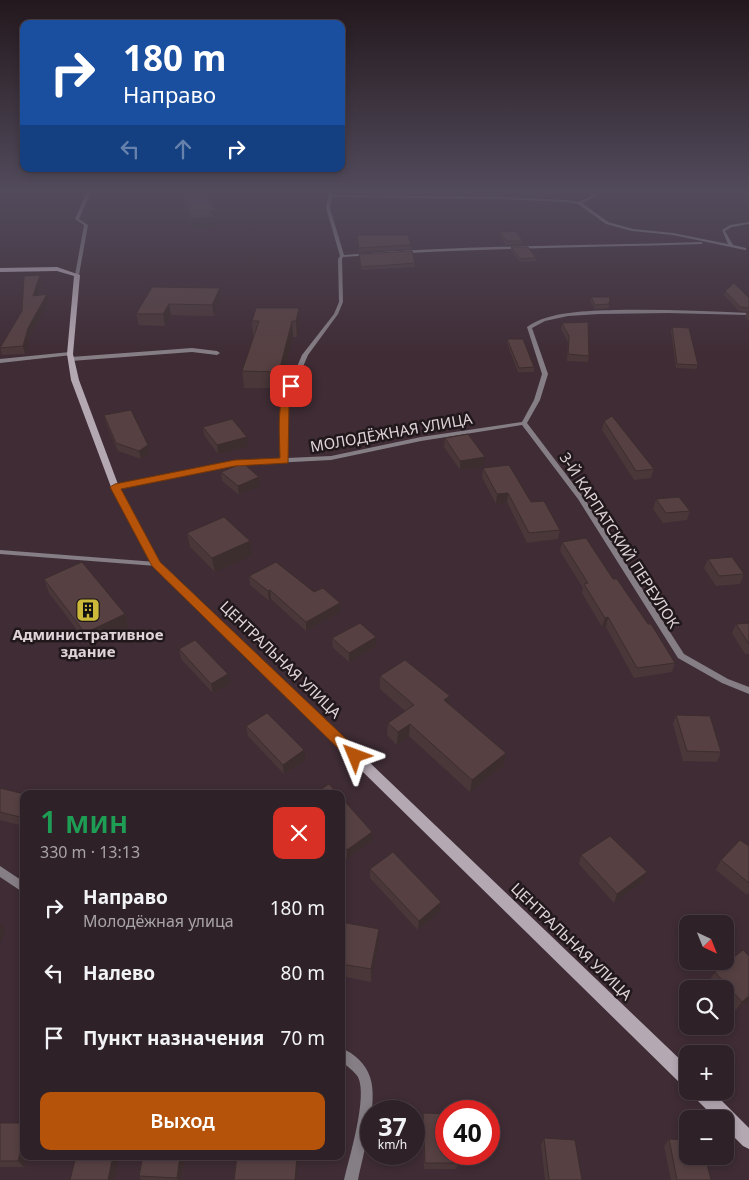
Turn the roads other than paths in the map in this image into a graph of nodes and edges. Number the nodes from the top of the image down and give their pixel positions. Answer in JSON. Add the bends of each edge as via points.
{"nodes":[{"id":1,"x":82,"y":245,"type":"edge"},
{"id":2,"x":339,"y":245,"type":"edge"},
{"id":3,"x":637,"y":245,"type":"edge"},
{"id":4,"x":727,"y":245,"type":"edge"},
{"id":5,"x":731,"y":246,"type":"joint"},
{"id":6,"x":747,"y":248,"type":"edge"},
{"id":7,"x":342,"y":256,"type":"junction"},
{"id":8,"x":749,"y":256,"type":"edge"},
{"id":9,"x":0,"y":270,"type":"edge"},
{"id":10,"x":77,"y":275,"type":"junction"},
{"id":11,"x":749,"y":314,"type":"edge"},
{"id":12,"x":217,"y":353,"type":"dead end"},
{"id":13,"x":70,"y":357,"type":"junction"},
{"id":14,"x":0,"y":362,"type":"edge"},
{"id":15,"x":524,"y":423,"type":"junction"},
{"id":16,"x":284,"y":461,"type":"junction"},
{"id":17,"x":115,"y":487,"type":"junction"},
{"id":18,"x":0,"y":552,"type":"edge"},
{"id":19,"x":156,"y":564,"type":"junction"},
{"id":20,"x":749,"y":691,"type":"edge"},
{"id":21,"x":0,"y":871,"type":"edge"},
{"id":22,"x":20,"y":885,"type":"edge"},
{"id":23,"x":345,"y":1057,"type":"edge"},
{"id":24,"x":679,"y":1071,"type":"edge"},
{"id":25,"x":709,"y":1100,"type":"edge"},
{"id":26,"x":749,"y":1140,"type":"edge"},
{"id":27,"x":351,"y":1180,"type":"edge"}],
"edges":[{"from":1,"to":10,"type":"lane"},
{"from":2,"to":7,"type":"lane"},
{"from":3,"to":7,"type":"lane"},
{"from":4,"to":5,"type":"lane"},
{"from":5,"to":6,"type":"lane"},
{"from":6,"to":8,"type":"lane"},
{"from":7,"to":16,"type":"lane","via":[[341,302],[336,314],[305,355],[284,402]]},
{"from":9,"to":10,"type":"street","via":[[57,269]]},
{"from":10,"to":13,"type":"street","name":"ЦЕНТРАЛЬНАЯ УЛИЦА"},
{"from":11,"to":15,"type":"lane","via":[[601,311],[535,321],[529,327],[545,374],[537,400]]},
{"from":12,"to":13,"type":"lane","via":[[192,350]]},
{"from":13,"to":14,"type":"lane"},
{"from":13,"to":17,"type":"street","name":"ЦЕНТРАЛЬНАЯ УЛИЦА","via":[[75,380]]},
{"from":15,"to":16,"type":"lane","name":"МОЛОДЁЖНАЯ УЛИЦА","via":[[421,439],[331,458]]},
{"from":15,"to":20,"type":"lane","name":"3-Й КАРПАТСКИЙ ПЕРЕУЛОК","via":[[581,498],[681,656]]},
{"from":16,"to":17,"type":"lane","name":"МОЛОДЁЖНАЯ УЛИЦА","via":[[235,463]]},
{"from":17,"to":19,"type":"street","name":"ЦЕНТРАЛЬНАЯ УЛИЦА"},
{"from":18,"to":19,"type":"lane"},
{"from":19,"to":24,"type":"street","name":"ЦЕНТРАЛЬНАЯ УЛИЦА"},
{"from":21,"to":22,"type":"lane"},
{"from":23,"to":27,"type":"lane","via":[[355,1063],[364,1078],[367,1095]]},
{"from":25,"to":26,"type":"street"}]}
